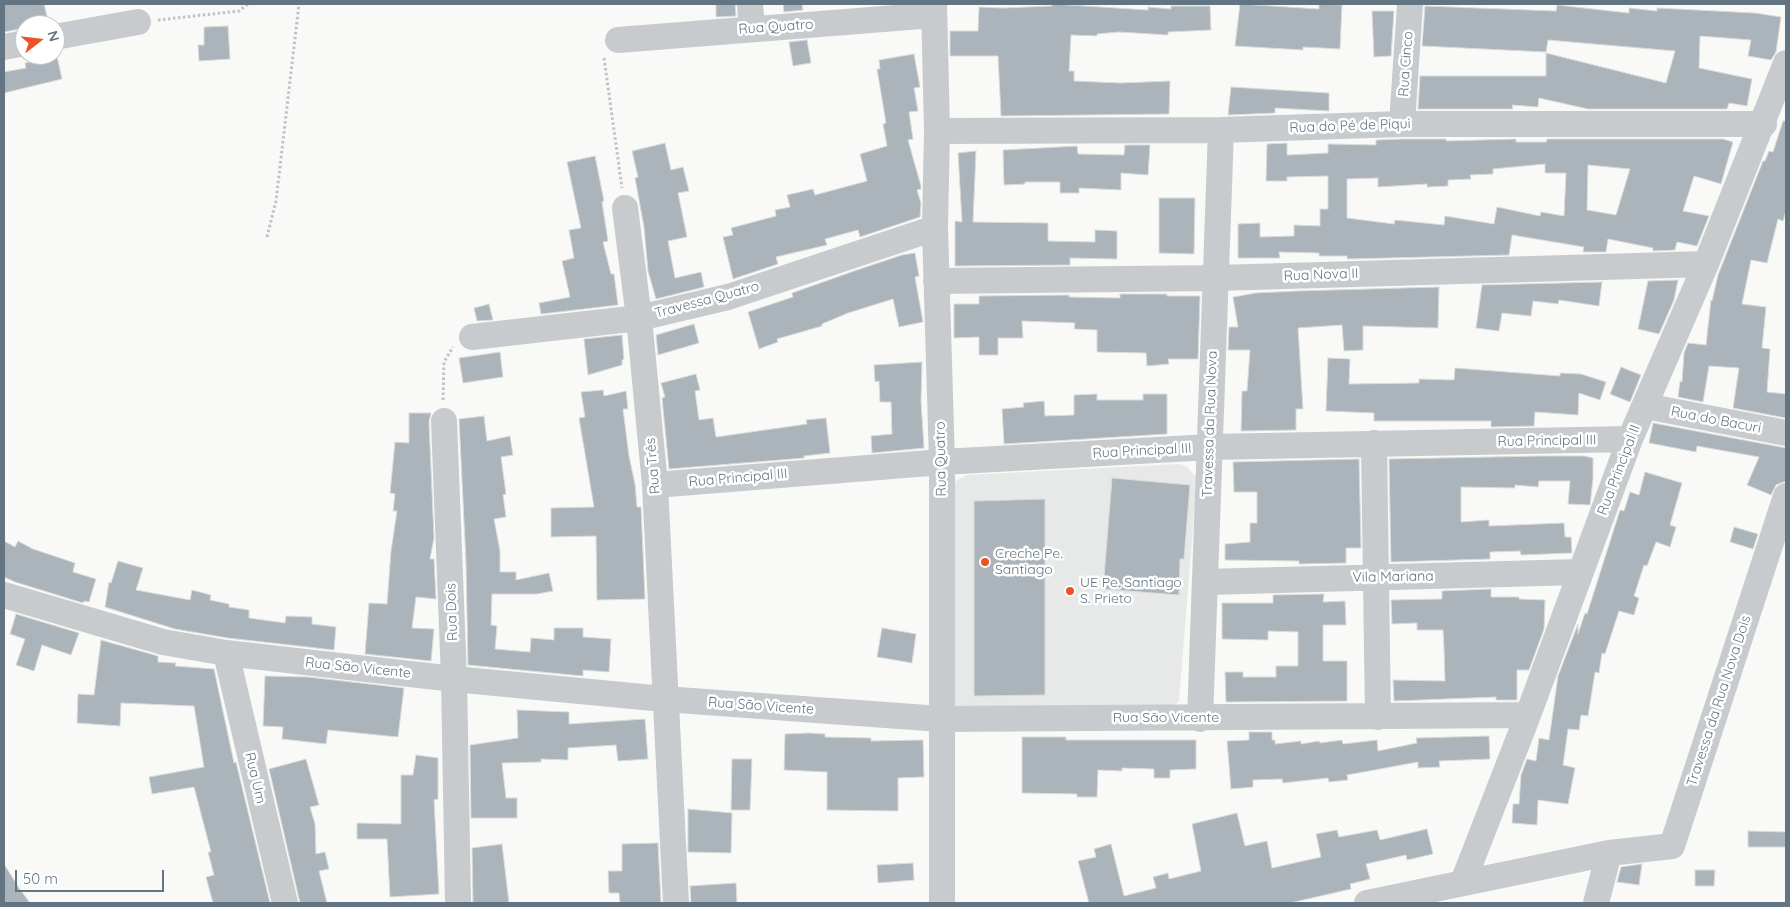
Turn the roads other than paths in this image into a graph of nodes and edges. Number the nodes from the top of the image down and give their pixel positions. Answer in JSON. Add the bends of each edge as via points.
{"nodes":[{"id":1,"x":1410,"y":4,"type":"edge"},
{"id":2,"x":934,"y":9,"type":"edge"},
{"id":3,"x":751,"y":16,"type":"edge"},
{"id":4,"x":138,"y":22,"type":"road end"},
{"id":5,"x":65,"y":35,"type":"edge"},
{"id":6,"x":618,"y":40,"type":"road end"},
{"id":7,"x":1786,"y":64,"type":"edge"},
{"id":8,"x":1402,"y":124,"type":"junction"},
{"id":9,"x":1764,"y":124,"type":"junction"},
{"id":10,"x":1221,"y":130,"type":"junction"},
{"id":11,"x":937,"y":132,"type":"junction"},
{"id":12,"x":625,"y":208,"type":"road end"},
{"id":13,"x":935,"y":228,"type":"junction"},
{"id":14,"x":1706,"y":264,"type":"junction"},
{"id":15,"x":1216,"y":278,"type":"junction"},
{"id":16,"x":936,"y":281,"type":"junction"},
{"id":17,"x":639,"y":318,"type":"junction"},
{"id":18,"x":472,"y":337,"type":"road end"},
{"id":19,"x":1645,"y":406,"type":"junction"},
{"id":20,"x":444,"y":421,"type":"road end"},
{"id":21,"x":1786,"y":433,"type":"edge"},
{"id":22,"x":1630,"y":440,"type":"junction"},
{"id":23,"x":1374,"y":443,"type":"junction"},
{"id":24,"x":1210,"y":447,"type":"junction"},
{"id":25,"x":942,"y":462,"type":"junction"},
{"id":26,"x":655,"y":485,"type":"junction"},
{"id":27,"x":1786,"y":496,"type":"edge"},
{"id":28,"x":1580,"y":572,"type":"junction"},
{"id":29,"x":1376,"y":577,"type":"junction"},
{"id":30,"x":1205,"y":582,"type":"junction"},
{"id":31,"x":4,"y":595,"type":"edge"},
{"id":32,"x":226,"y":653,"type":"junction"},
{"id":33,"x":454,"y":679,"type":"junction"},
{"id":34,"x":664,"y":699,"type":"junction"},
{"id":35,"x":1528,"y":715,"type":"junction"},
{"id":36,"x":1378,"y":717,"type":"junction"},
{"id":37,"x":941,"y":718,"type":"junction"},
{"id":38,"x":1200,"y":719,"type":"junction"},
{"id":39,"x":1609,"y":853,"type":"junction"},
{"id":40,"x":1463,"y":882,"type":"junction"},
{"id":41,"x":285,"y":903,"type":"edge"},
{"id":42,"x":458,"y":903,"type":"edge"},
{"id":43,"x":676,"y":903,"type":"edge"},
{"id":44,"x":942,"y":903,"type":"edge"},
{"id":45,"x":1367,"y":903,"type":"edge"},
{"id":46,"x":1596,"y":903,"type":"edge"}],
"edges":[{"from":1,"to":8,"type":"street","name":"Rua Cinco"},
{"from":2,"to":3,"type":"street","name":"Rua Quatro"},
{"from":2,"to":11,"type":"street","name":"Rua Quatro"},
{"from":3,"to":6,"type":"street","name":"Rua Quatro"},
{"from":4,"to":5,"type":"street"},
{"from":7,"to":9,"type":"street","name":"Rua Principal II"},
{"from":8,"to":9,"type":"street","name":"Rua do Pé de Piqui"},
{"from":8,"to":10,"type":"street","name":"Rua do Pé de Piqui"},
{"from":9,"to":14,"type":"street","name":"Rua Principal II"},
{"from":10,"to":11,"type":"street","name":"Rua do Pé de Piqui"},
{"from":10,"to":15,"type":"street","name":"Travessa da Rua Nova"},
{"from":11,"to":13,"type":"street","name":"Rua Quatro"},
{"from":12,"to":17,"type":"street","name":"Rua Três"},
{"from":13,"to":16,"type":"street","name":"Rua Quatro"},
{"from":13,"to":17,"type":"street","name":"Travessa Quatro","via":[[728,297]]},
{"from":14,"to":15,"type":"street","name":"Rua Nova II"},
{"from":14,"to":19,"type":"street","name":"Rua Principal II"},
{"from":15,"to":16,"type":"street","name":"Rua Nova II"},
{"from":15,"to":24,"type":"street","name":"Travessa da Rua Nova"},
{"from":16,"to":25,"type":"street","name":"Rua Quatro"},
{"from":17,"to":18,"type":"street","name":"Travessa Quatro"},
{"from":17,"to":26,"type":"street","name":"Rua Três"},
{"from":19,"to":21,"type":"street","name":"Rua do Bacuri"},
{"from":19,"to":22,"type":"street","name":"Rua Principal II"},
{"from":20,"to":33,"type":"street","name":"Rua Dois"},
{"from":22,"to":23,"type":"street","name":"Rua Principal III"},
{"from":22,"to":28,"type":"street","name":"Rua Principal II"},
{"from":23,"to":24,"type":"street","name":"Rua Principal III"},
{"from":23,"to":29,"type":"street"},
{"from":24,"to":25,"type":"street","name":"Rua Principal III"},
{"from":24,"to":30,"type":"street","name":"Travessa da Rua Nova"},
{"from":25,"to":26,"type":"street","name":"Rua Principal III"},
{"from":25,"to":37,"type":"street","name":"Rua Quatro"},
{"from":26,"to":34,"type":"street","name":"Rua Três"},
{"from":27,"to":39,"type":"street","name":"Travessa da Rua Nova Dois","via":[[1672,846]]},
{"from":28,"to":29,"type":"street","name":"Vila Mariana"},
{"from":28,"to":35,"type":"street","name":"Rua Principal II"},
{"from":29,"to":30,"type":"street","name":"Vila Mariana"},
{"from":29,"to":36,"type":"street"},
{"from":30,"to":38,"type":"street","name":"Travessa da Rua Nova"},
{"from":31,"to":32,"type":"street","name":"Rua São Vicente","via":[[155,640]]},
{"from":32,"to":33,"type":"street","name":"Rua São Vicente"},
{"from":32,"to":41,"type":"street","name":"Rua Um"},
{"from":33,"to":34,"type":"street","name":"Rua São Vicente"},
{"from":33,"to":42,"type":"street","name":"Rua Dois"},
{"from":34,"to":37,"type":"street","name":"Rua São Vicente"},
{"from":34,"to":43,"type":"street","name":"Rua Três"},
{"from":35,"to":36,"type":"street","name":"Rua São Vicente"},
{"from":35,"to":40,"type":"street","name":"Rua Principal II"},
{"from":36,"to":38,"type":"street","name":"Rua São Vicente"},
{"from":37,"to":38,"type":"street","name":"Rua São Vicente"},
{"from":37,"to":44,"type":"street","name":"Rua Quatro"},
{"from":39,"to":40,"type":"street"},
{"from":39,"to":46,"type":"street"},
{"from":40,"to":45,"type":"street"}]}
